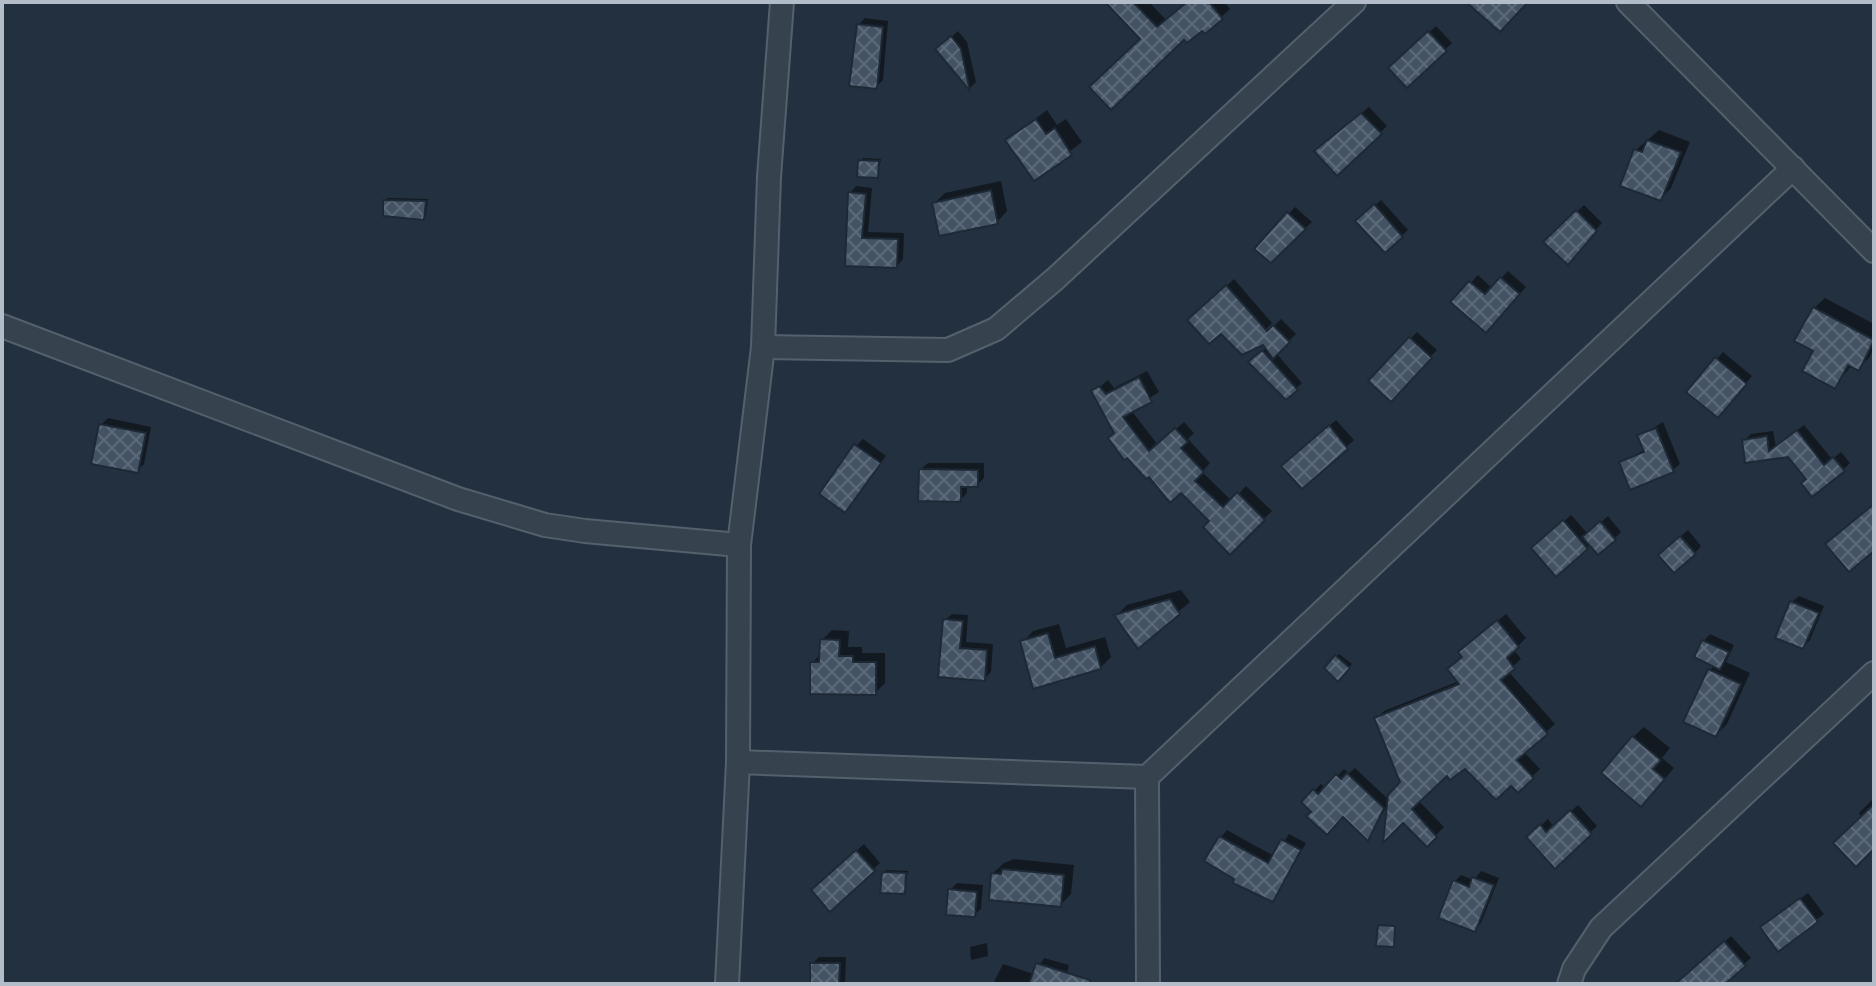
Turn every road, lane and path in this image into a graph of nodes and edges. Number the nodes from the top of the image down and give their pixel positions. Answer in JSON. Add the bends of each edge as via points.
{"nodes":[{"id":1,"x":782,"y":2,"type":"edge"},
{"id":2,"x":1354,"y":2,"type":"edge"},
{"id":3,"x":1628,"y":2,"type":"edge"},
{"id":4,"x":1793,"y":168,"type":"junction"},
{"id":5,"x":1874,"y":251,"type":"edge"},
{"id":6,"x":2,"y":326,"type":"edge"},
{"id":7,"x":763,"y":347,"type":"junction"},
{"id":8,"x":739,"y":545,"type":"junction"},
{"id":9,"x":1874,"y":673,"type":"edge"},
{"id":10,"x":738,"y":762,"type":"junction"},
{"id":11,"x":1147,"y":777,"type":"junction"},
{"id":12,"x":727,"y":984,"type":"edge"},
{"id":13,"x":1148,"y":984,"type":"edge"},
{"id":14,"x":1569,"y":984,"type":"edge"}],
"edges":[{"from":1,"to":7,"type":"street"},
{"from":2,"to":7,"type":"street","via":[[996,329],[948,350]]},
{"from":3,"to":4,"type":"street"},
{"from":4,"to":5,"type":"street"},
{"from":4,"to":11,"type":"street"},
{"from":6,"to":8,"type":"street","via":[[487,508],[585,531]]},
{"from":7,"to":8,"type":"street"},
{"from":8,"to":10,"type":"street"},
{"from":9,"to":14,"type":"street","via":[[1601,928]]},
{"from":10,"to":11,"type":"street"},
{"from":10,"to":12,"type":"street"},
{"from":11,"to":13,"type":"street"}]}
